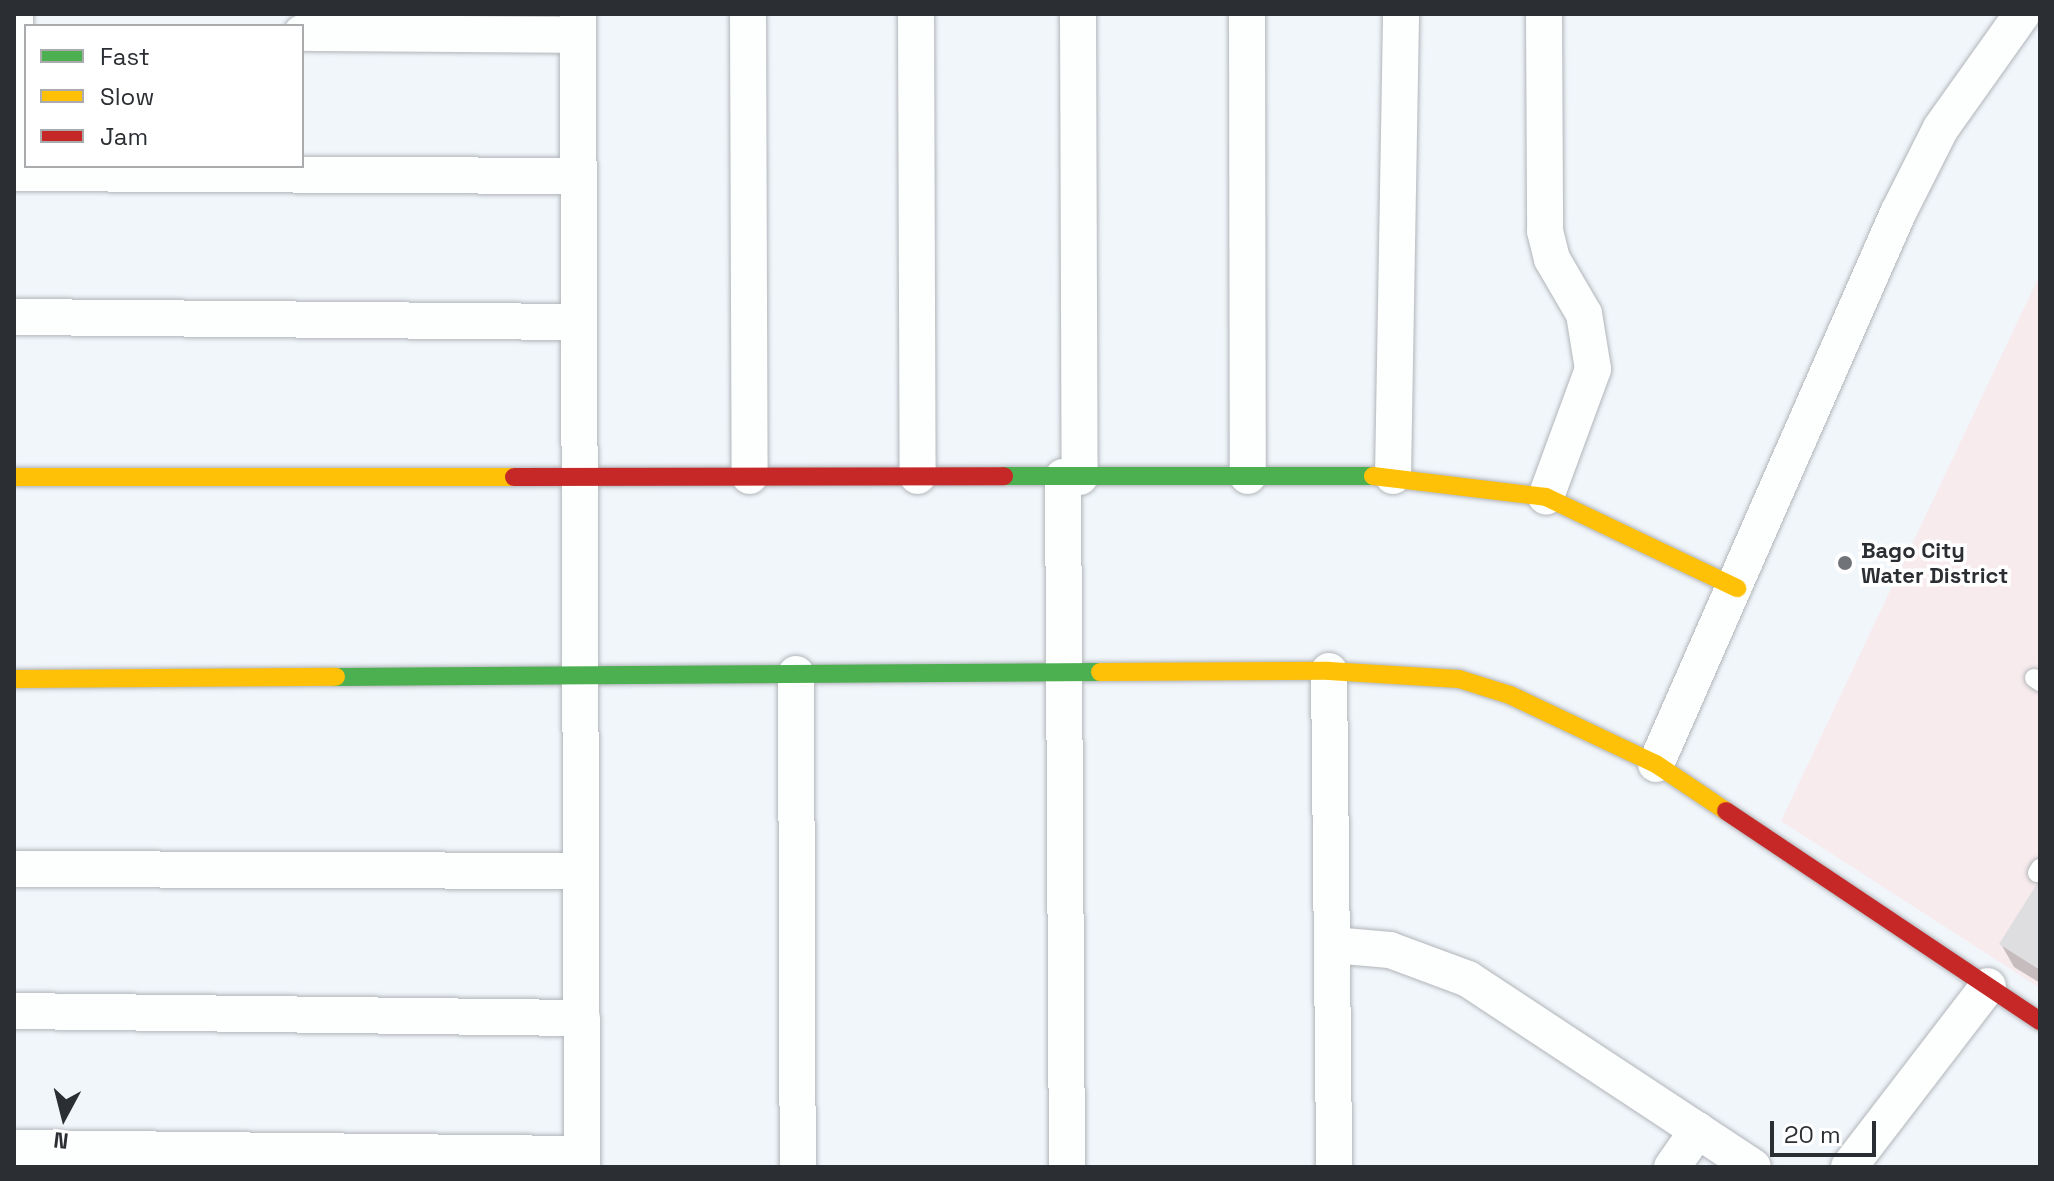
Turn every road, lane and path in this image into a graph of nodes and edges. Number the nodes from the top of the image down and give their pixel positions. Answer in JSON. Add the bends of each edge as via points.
{"nodes":[{"id":1,"x":15,"y":14,"type":"edge"},
{"id":2,"x":748,"y":14,"type":"edge"},
{"id":3,"x":916,"y":14,"type":"edge"},
{"id":4,"x":1078,"y":14,"type":"edge"},
{"id":5,"x":1247,"y":14,"type":"edge"},
{"id":6,"x":1401,"y":14,"type":"edge"},
{"id":7,"x":1544,"y":14,"type":"edge"},
{"id":8,"x":2022,"y":14,"type":"edge"},
{"id":9,"x":578,"y":24,"type":"edge"},
{"id":10,"x":15,"y":31,"type":"edge"},
{"id":11,"x":304,"y":33,"type":"edge"},
{"id":12,"x":15,"y":173,"type":"edge"},
{"id":13,"x":577,"y":176,"type":"junction"},
{"id":14,"x":14,"y":317,"type":"edge"},
{"id":15,"x":576,"y":322,"type":"junction"},
{"id":16,"x":750,"y":476,"type":"junction"},
{"id":17,"x":918,"y":476,"type":"junction"},
{"id":18,"x":1248,"y":476,"type":"junction"},
{"id":19,"x":1393,"y":476,"type":"junction"},
{"id":20,"x":14,"y":477,"type":"edge"},
{"id":21,"x":579,"y":477,"type":"junction"},
{"id":22,"x":1071,"y":477,"type":"junction"},
{"id":23,"x":1546,"y":497,"type":"junction"},
{"id":24,"x":1737,"y":588,"type":"junction"},
{"id":25,"x":1329,"y":671,"type":"junction"},
{"id":26,"x":1061,"y":673,"type":"junction"},
{"id":27,"x":796,"y":674,"type":"junction"},
{"id":28,"x":578,"y":676,"type":"junction"},
{"id":29,"x":14,"y":679,"type":"edge"},
{"id":30,"x":1656,"y":764,"type":"junction"},
{"id":31,"x":14,"y":869,"type":"edge"},
{"id":32,"x":581,"y":871,"type":"junction"},
{"id":33,"x":1333,"y":945,"type":"junction"},
{"id":34,"x":1988,"y":986,"type":"junction"},
{"id":35,"x":14,"y":1011,"type":"edge"},
{"id":36,"x":582,"y":1018,"type":"junction"},
{"id":37,"x":2040,"y":1021,"type":"edge"},
{"id":38,"x":1698,"y":1130,"type":"junction"},
{"id":39,"x":14,"y":1148,"type":"edge"},
{"id":40,"x":582,"y":1161,"type":"edge"},
{"id":41,"x":798,"y":1167,"type":"edge"},
{"id":42,"x":1067,"y":1167,"type":"edge"},
{"id":43,"x":1334,"y":1167,"type":"edge"},
{"id":44,"x":1672,"y":1167,"type":"edge"},
{"id":45,"x":1753,"y":1167,"type":"edge"},
{"id":46,"x":1849,"y":1167,"type":"edge"}],
"edges":[{"from":1,"to":10,"type":"street"},
{"from":2,"to":16,"type":"street"},
{"from":3,"to":17,"type":"street"},
{"from":4,"to":22,"type":"street"},
{"from":5,"to":18,"type":"street"},
{"from":6,"to":19,"type":"street"},
{"from":7,"to":23,"type":"street","via":[[1545,231],[1552,259],[1584,314],[1593,342],[1587,399]]},
{"from":8,"to":24,"type":"street","via":[[1941,128],[1905,199]]},
{"from":9,"to":11,"type":"street"},
{"from":9,"to":13,"type":"street"},
{"from":10,"to":12,"type":"street"},
{"from":12,"to":13,"type":"street"},
{"from":13,"to":15,"type":"street"},
{"from":14,"to":15,"type":"street"},
{"from":15,"to":21,"type":"street"},
{"from":16,"to":17,"type":"street"},
{"from":16,"to":21,"type":"street"},
{"from":17,"to":22,"type":"street"},
{"from":18,"to":19,"type":"street"},
{"from":18,"to":22,"type":"street"},
{"from":19,"to":23,"type":"street"},
{"from":20,"to":21,"type":"street"},
{"from":21,"to":28,"type":"street"},
{"from":22,"to":26,"type":"street"},
{"from":23,"to":24,"type":"street"},
{"from":24,"to":30,"type":"street"},
{"from":25,"to":26,"type":"street"},
{"from":25,"to":30,"type":"street","via":[[1459,679],[1510,695]]},
{"from":25,"to":33,"type":"street"},
{"from":26,"to":27,"type":"street"},
{"from":26,"to":42,"type":"street"},
{"from":27,"to":28,"type":"street"},
{"from":27,"to":41,"type":"street"},
{"from":28,"to":29,"type":"street"},
{"from":28,"to":32,"type":"street"},
{"from":30,"to":34,"type":"street"},
{"from":31,"to":32,"type":"street"},
{"from":32,"to":36,"type":"street"},
{"from":33,"to":38,"type":"street","via":[[1390,950],[1468,979]]},
{"from":33,"to":43,"type":"street"},
{"from":34,"to":37,"type":"street"},
{"from":34,"to":46,"type":"street"},
{"from":35,"to":36,"type":"street"},
{"from":36,"to":40,"type":"street"},
{"from":38,"to":44,"type":"street"},
{"from":38,"to":45,"type":"street"},
{"from":39,"to":40,"type":"street"}]}
